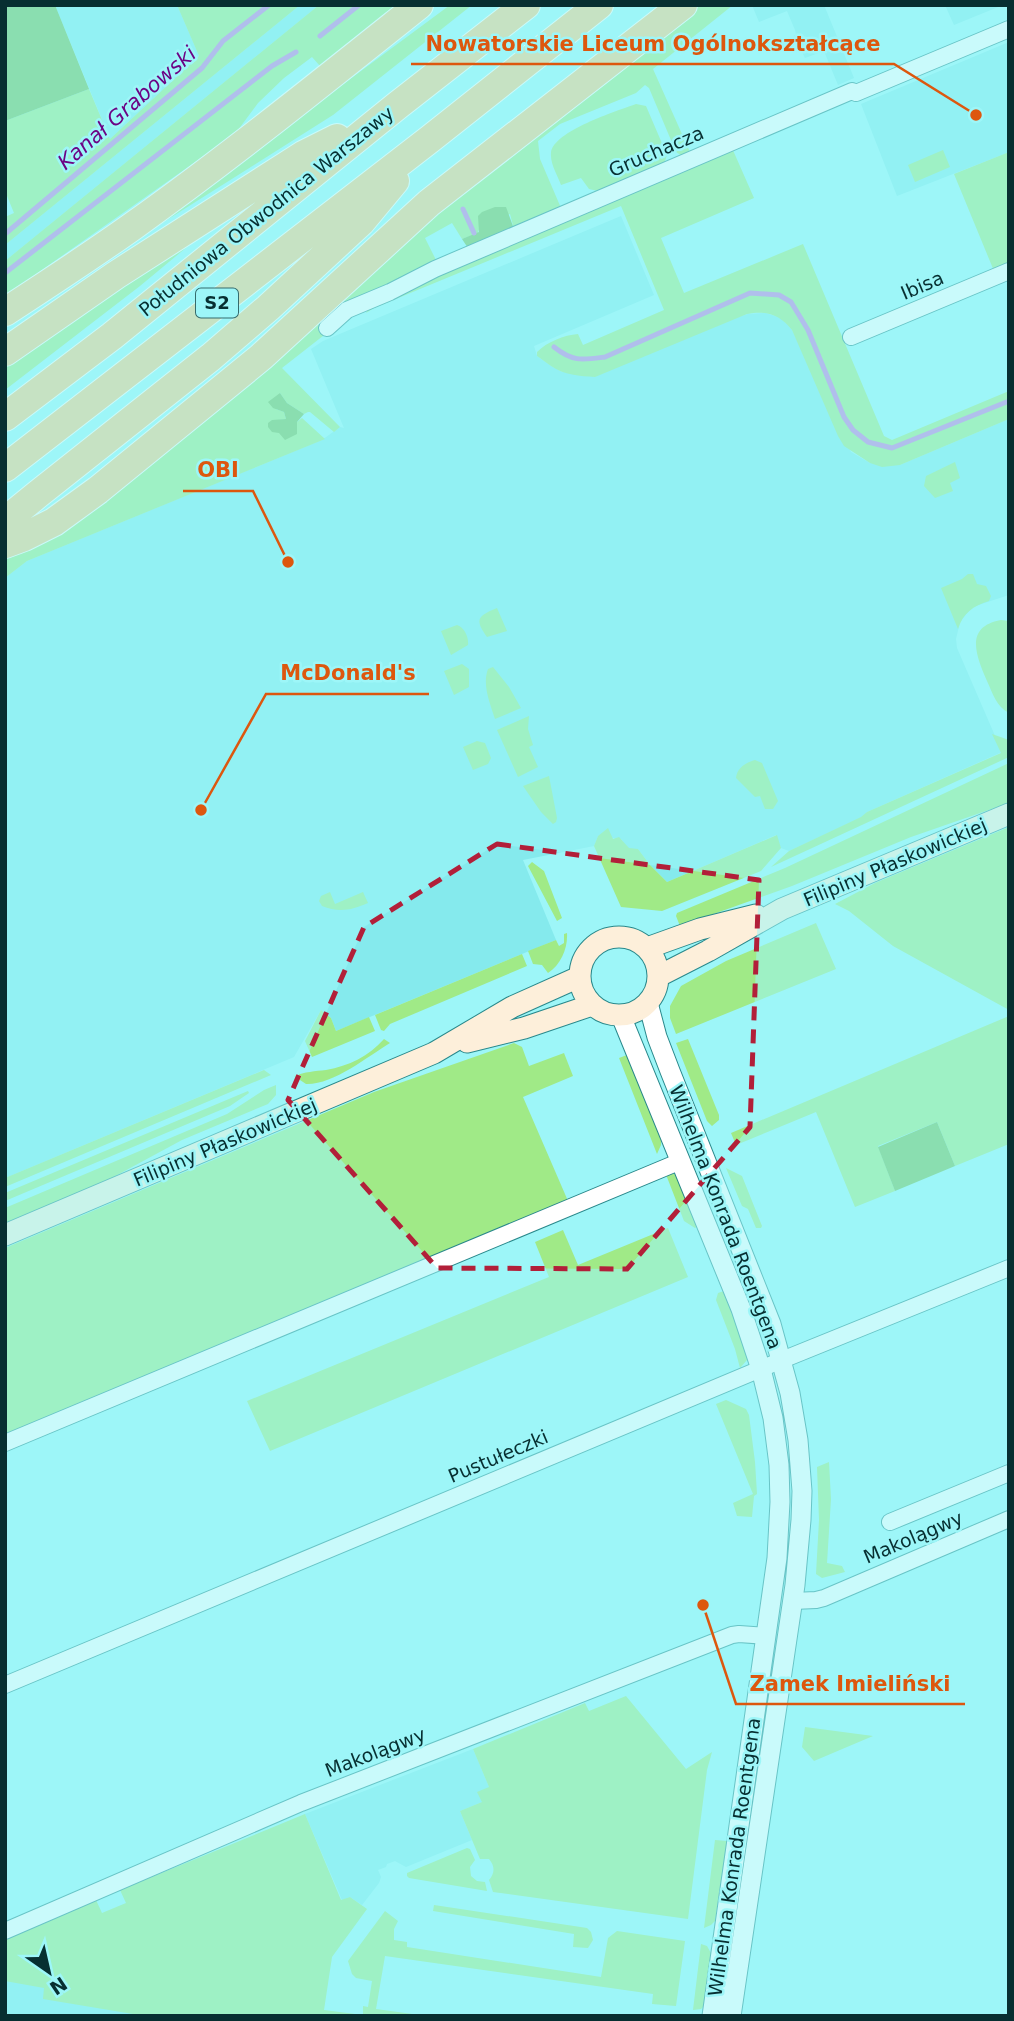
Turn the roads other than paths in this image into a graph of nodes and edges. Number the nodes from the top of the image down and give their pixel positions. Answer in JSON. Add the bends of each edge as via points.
{"nodes":[{"id":1,"x":419,"y":5,"type":"edge"},
{"id":2,"x":526,"y":5,"type":"edge"},
{"id":3,"x":599,"y":5,"type":"edge"},
{"id":4,"x":683,"y":5,"type":"edge"},
{"id":5,"x":1009,"y":29,"type":"edge"},
{"id":6,"x":398,"y":105,"type":"junction"},
{"id":7,"x":430,"y":139,"type":"junction"},
{"id":8,"x":1009,"y":271,"type":"edge"},
{"id":9,"x":5,"y":312,"type":"edge"},
{"id":10,"x":327,"y":328,"type":"dead end"},
{"id":11,"x":851,"y":337,"type":"dead end"},
{"id":12,"x":5,"y":352,"type":"edge"},
{"id":13,"x":5,"y":417,"type":"edge"},
{"id":14,"x":5,"y":468,"type":"edge"},
{"id":15,"x":5,"y":522,"type":"edge"},
{"id":16,"x":5,"y":544,"type":"edge"},
{"id":17,"x":1009,"y":814,"type":"edge"},
{"id":18,"x":782,"y":909,"type":"junction"},
{"id":19,"x":647,"y":948,"type":"junction"},
{"id":20,"x":659,"y":976,"type":"junction"},
{"id":21,"x":579,"y":977,"type":"junction"},
{"id":22,"x":648,"y":1003,"type":"junction"},
{"id":23,"x":592,"y":1004,"type":"junction"},
{"id":24,"x":621,"y":1016,"type":"junction"},
{"id":25,"x":445,"y":1048,"type":"junction"},
{"id":26,"x":681,"y":1161,"type":"junction"},
{"id":27,"x":5,"y":1235,"type":"edge"},
{"id":28,"x":1009,"y":1268,"type":"edge"},
{"id":29,"x":782,"y":1360,"type":"junction"},
{"id":30,"x":761,"y":1368,"type":"junction"},
{"id":31,"x":5,"y":1443,"type":"edge"},
{"id":32,"x":1009,"y":1473,"type":"edge"},
{"id":33,"x":1009,"y":1519,"type":"edge"},
{"id":34,"x":890,"y":1522,"type":"dead end"},
{"id":35,"x":793,"y":1601,"type":"junction"},
{"id":36,"x":766,"y":1636,"type":"junction"},
{"id":37,"x":5,"y":1685,"type":"edge"},
{"id":38,"x":5,"y":1931,"type":"edge"},
{"id":39,"x":712,"y":2016,"type":"edge"},
{"id":40,"x":731,"y":2016,"type":"edge"}],
"edges":[{"from":1,"to":9,"type":"highway","via":[[172,197]]},
{"from":2,"to":6,"type":"highway","name":"Południowa Obwodnica Warszawy","number":"S2"},
{"from":3,"to":7,"type":"highway","name":"Południowa Obwodnica Warszawy","number":"S2"},
{"from":4,"to":16,"type":"highway","via":[[429,203],[261,357],[99,490],[54,522]]},
{"from":5,"to":10,"type":"street","name":"Gruchacza","via":[[435,269],[347,310]]},
{"from":6,"to":12,"type":"highway","via":[[303,155]]},
{"from":6,"to":13,"type":"highway","name":"Południowa Obwodnica Warszawy","number":"S2"},
{"from":7,"to":14,"type":"highway","name":"Południowa Obwodnica Warszawy","number":"S2"},
{"from":7,"to":15,"type":"highway","via":[[361,222],[268,308]]},
{"from":8,"to":11,"type":"street","name":"Ibisa"},
{"from":17,"to":18,"type":"main road","name":"Filipiny Płaskowickiej"},
{"from":18,"to":19,"type":"main road","name":"Filipiny Płaskowickiej","via":[[700,929]]},
{"from":18,"to":20,"type":"main road","name":"Filipiny Płaskowickiej"},
{"from":19,"to":20,"type":"main road"},
{"from":19,"to":21,"type":"main road","via":[[623,936],[604,939],[585,956]]},
{"from":20,"to":22,"type":"main road"},
{"from":21,"to":23,"type":"main road"},
{"from":21,"to":25,"type":"main road","name":"Filipiny Płaskowickiej","via":[[512,1007]]},
{"from":22,"to":24,"type":"main road"},
{"from":22,"to":29,"type":"street","name":"Wilhelma Konrada Roentgena","via":[[657,1037]]},
{"from":23,"to":24,"type":"main road"},
{"from":23,"to":25,"type":"main road","name":"Filipiny Płaskowickiej"},
{"from":24,"to":26,"type":"street","name":"Wilhelma Konrada Roentgena"},
{"from":25,"to":27,"type":"main road","name":"Filipiny Płaskowickiej"},
{"from":26,"to":30,"type":"street","name":"Wilhelma Konrada Roentgena"},
{"from":26,"to":31,"type":"street"},
{"from":28,"to":29,"type":"street","name":"Pustułeczki"},
{"from":29,"to":30,"type":"street","name":"Pustułeczki"},
{"from":29,"to":35,"type":"street","name":"Wilhelma Konrada Roentgena","via":[[797,1427],[801,1478],[802,1520]]},
{"from":30,"to":36,"type":"street","name":"Wilhelma Konrada Roentgena","via":[[776,1436],[780,1502]]},
{"from":30,"to":37,"type":"street","name":"Pustułeczki"},
{"from":32,"to":34,"type":"street"},
{"from":33,"to":35,"type":"street","name":"Makolągwy","via":[[824,1598]]},
{"from":35,"to":40,"type":"street","name":"Wilhelma Konrada Roentgena"},
{"from":36,"to":38,"type":"street","name":"Makolągwy","via":[[732,1635],[301,1803]]},
{"from":36,"to":39,"type":"street","name":"Wilhelma Konrada Roentgena"}]}
